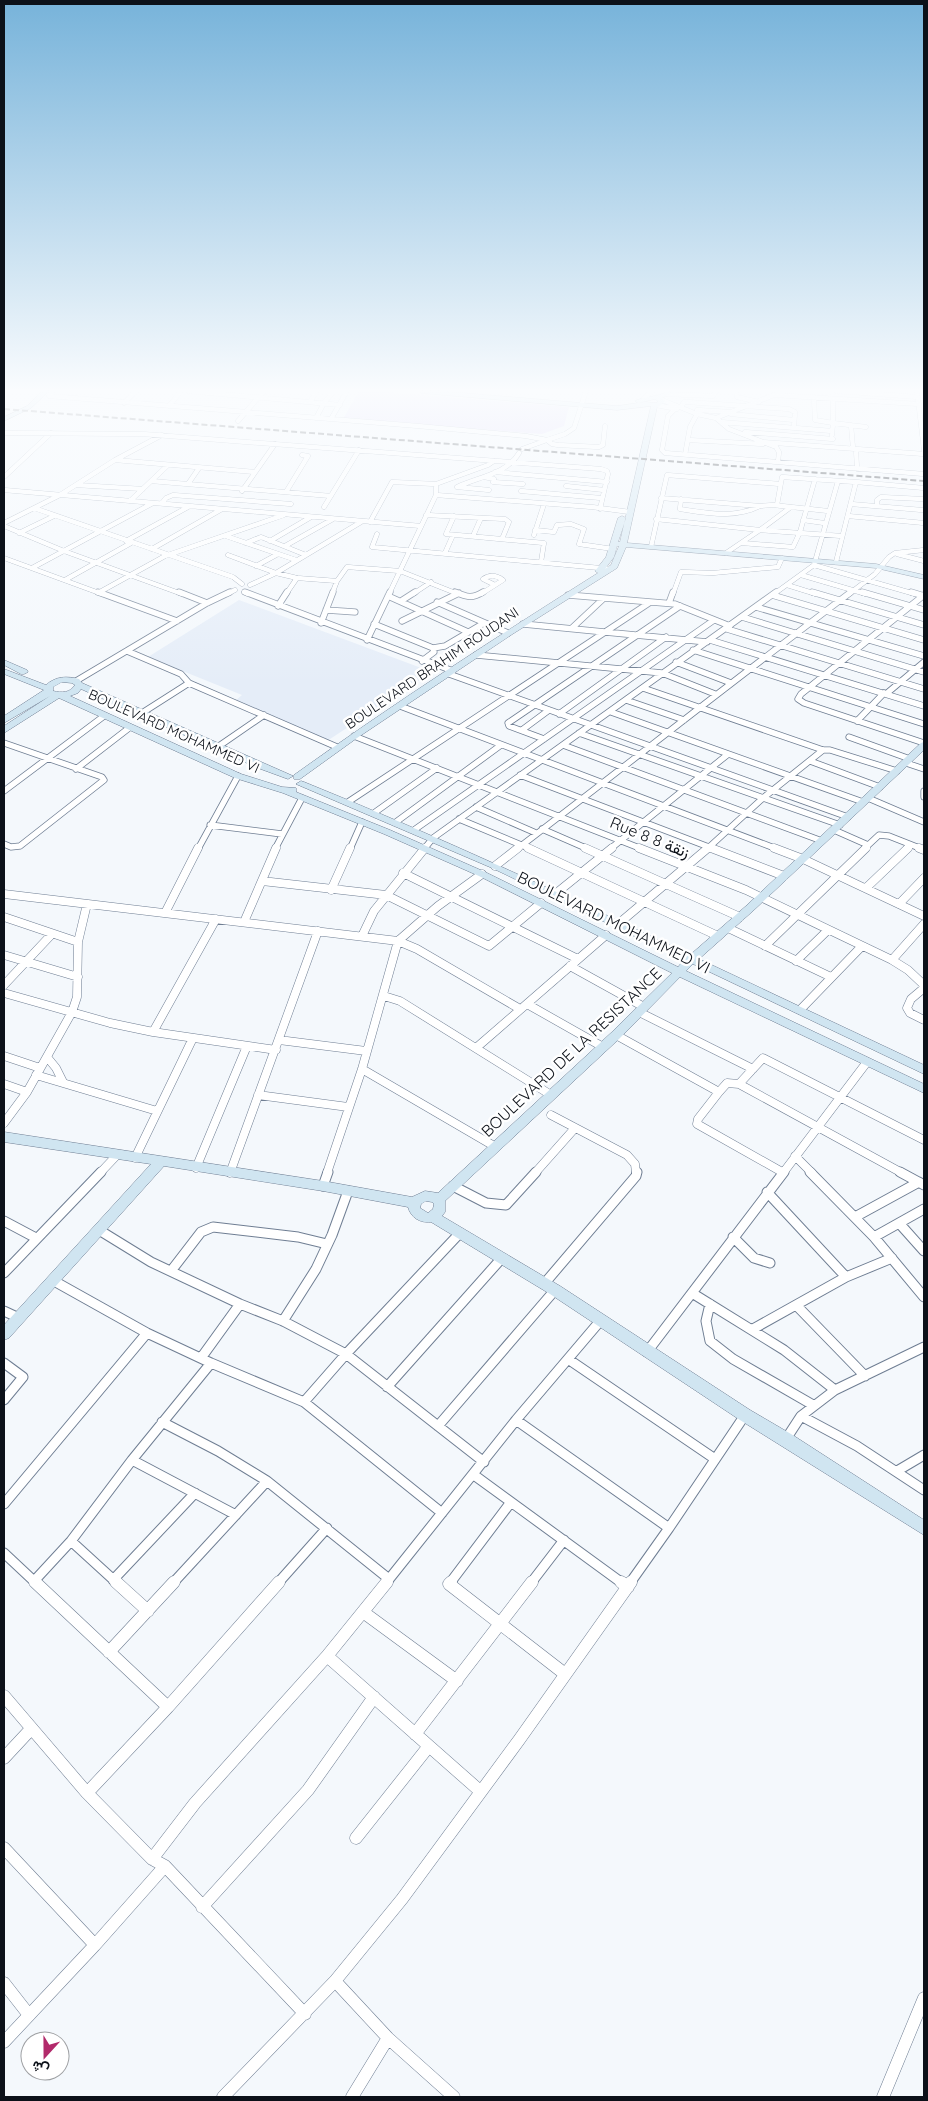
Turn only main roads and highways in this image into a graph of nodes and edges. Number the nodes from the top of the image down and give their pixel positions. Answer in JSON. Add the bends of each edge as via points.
{"nodes":[{"id":1,"x":630,"y":489,"type":"edge"},
{"id":2,"x":633,"y":489,"type":"edge"},
{"id":3,"x":627,"y":511,"type":"junction"},
{"id":4,"x":619,"y":544,"type":"junction"},
{"id":5,"x":636,"y":544,"type":"junction"},
{"id":6,"x":882,"y":568,"type":"junction"},
{"id":7,"x":924,"y":577,"type":"edge"},
{"id":8,"x":924,"y":582,"type":"edge"},
{"id":9,"x":4,"y":662,"type":"edge"},
{"id":10,"x":4,"y":671,"type":"edge"},
{"id":11,"x":77,"y":683,"type":"junction"},
{"id":12,"x":53,"y":691,"type":"junction"},
{"id":13,"x":4,"y":720,"type":"edge"},
{"id":14,"x":4,"y":730,"type":"edge"},
{"id":15,"x":924,"y":744,"type":"edge"},
{"id":16,"x":295,"y":779,"type":"junction"},
{"id":17,"x":282,"y":790,"type":"junction"},
{"id":18,"x":691,"y":960,"type":"junction"},
{"id":19,"x":679,"y":972,"type":"junction"},
{"id":20,"x":924,"y":1070,"type":"edge"},
{"id":21,"x":924,"y":1089,"type":"edge"},
{"id":22,"x":4,"y":1137,"type":"edge"},
{"id":23,"x":161,"y":1162,"type":"junction"},
{"id":24,"x":438,"y":1200,"type":"junction"},
{"id":25,"x":415,"y":1203,"type":"junction"},
{"id":26,"x":433,"y":1217,"type":"junction"},
{"id":27,"x":4,"y":1334,"type":"edge"},
{"id":28,"x":924,"y":1528,"type":"edge"}],
"edges":[{"from":1,"to":3,"type":"main road"},
{"from":2,"to":3,"type":"main road"},
{"from":3,"to":4,"type":"main road"},
{"from":3,"to":4,"type":"main road"},
{"from":4,"to":5,"type":"main road"},
{"from":4,"to":5,"type":"main road"},
{"from":4,"to":16,"type":"main road","name":"BOULEVARD BRAHIM ROUDANI","via":[[616,563],[354,736]]},
{"from":5,"to":6,"type":"main road"},
{"from":6,"to":7,"type":"main road"},
{"from":6,"to":8,"type":"main road"},
{"from":9,"to":12,"type":"main road","name":"BOULEVARD MOHAMMED VI"},
{"from":10,"to":12,"type":"main road","name":"BOULEVARD MOHAMMED VI"},
{"from":11,"to":12,"type":"main road","via":[[65,679]]},
{"from":11,"to":12,"type":"main road","via":[[78,689],[72,693]]},
{"from":11,"to":16,"type":"main road","name":"BOULEVARD MOHAMMED VI"},
{"from":12,"to":13,"type":"main road"},
{"from":12,"to":14,"type":"main road"},
{"from":12,"to":17,"type":"main road","name":"BOULEVARD MOHAMMED VI","via":[[238,776]]},
{"from":15,"to":18,"type":"main road","name":"BOULEVARD DE LA RESISTANCE"},
{"from":16,"to":17,"type":"main road","via":[[294,790]]},
{"from":16,"to":17,"type":"main road","via":[[281,778],[276,782]]},
{"from":16,"to":18,"type":"main road","name":"BOULEVARD MOHAMMED VI","via":[[433,838]]},
{"from":17,"to":19,"type":"main road","name":"BOULEVARD MOHAMMED VI","via":[[482,874]]},
{"from":18,"to":19,"type":"main road","name":"BOULEVARD DE LA RESISTANCE"},
{"from":18,"to":20,"type":"main road","name":"BOULEVARD MOHAMMED VI"},
{"from":19,"to":21,"type":"main road","name":"BOULEVARD MOHAMMED VI"},
{"from":19,"to":24,"type":"main road","name":"BOULEVARD DE LA RESISTANCE"},
{"from":22,"to":23,"type":"main road"},
{"from":23,"to":25,"type":"main road"},
{"from":23,"to":27,"type":"main road"},
{"from":24,"to":25,"type":"main road","via":[[425,1196]]},
{"from":24,"to":26,"type":"main road","via":[[440,1209]]},
{"from":25,"to":26,"type":"main road","via":[[416,1214],[424,1218]]},
{"from":26,"to":28,"type":"main road","via":[[550,1287]]}]}
